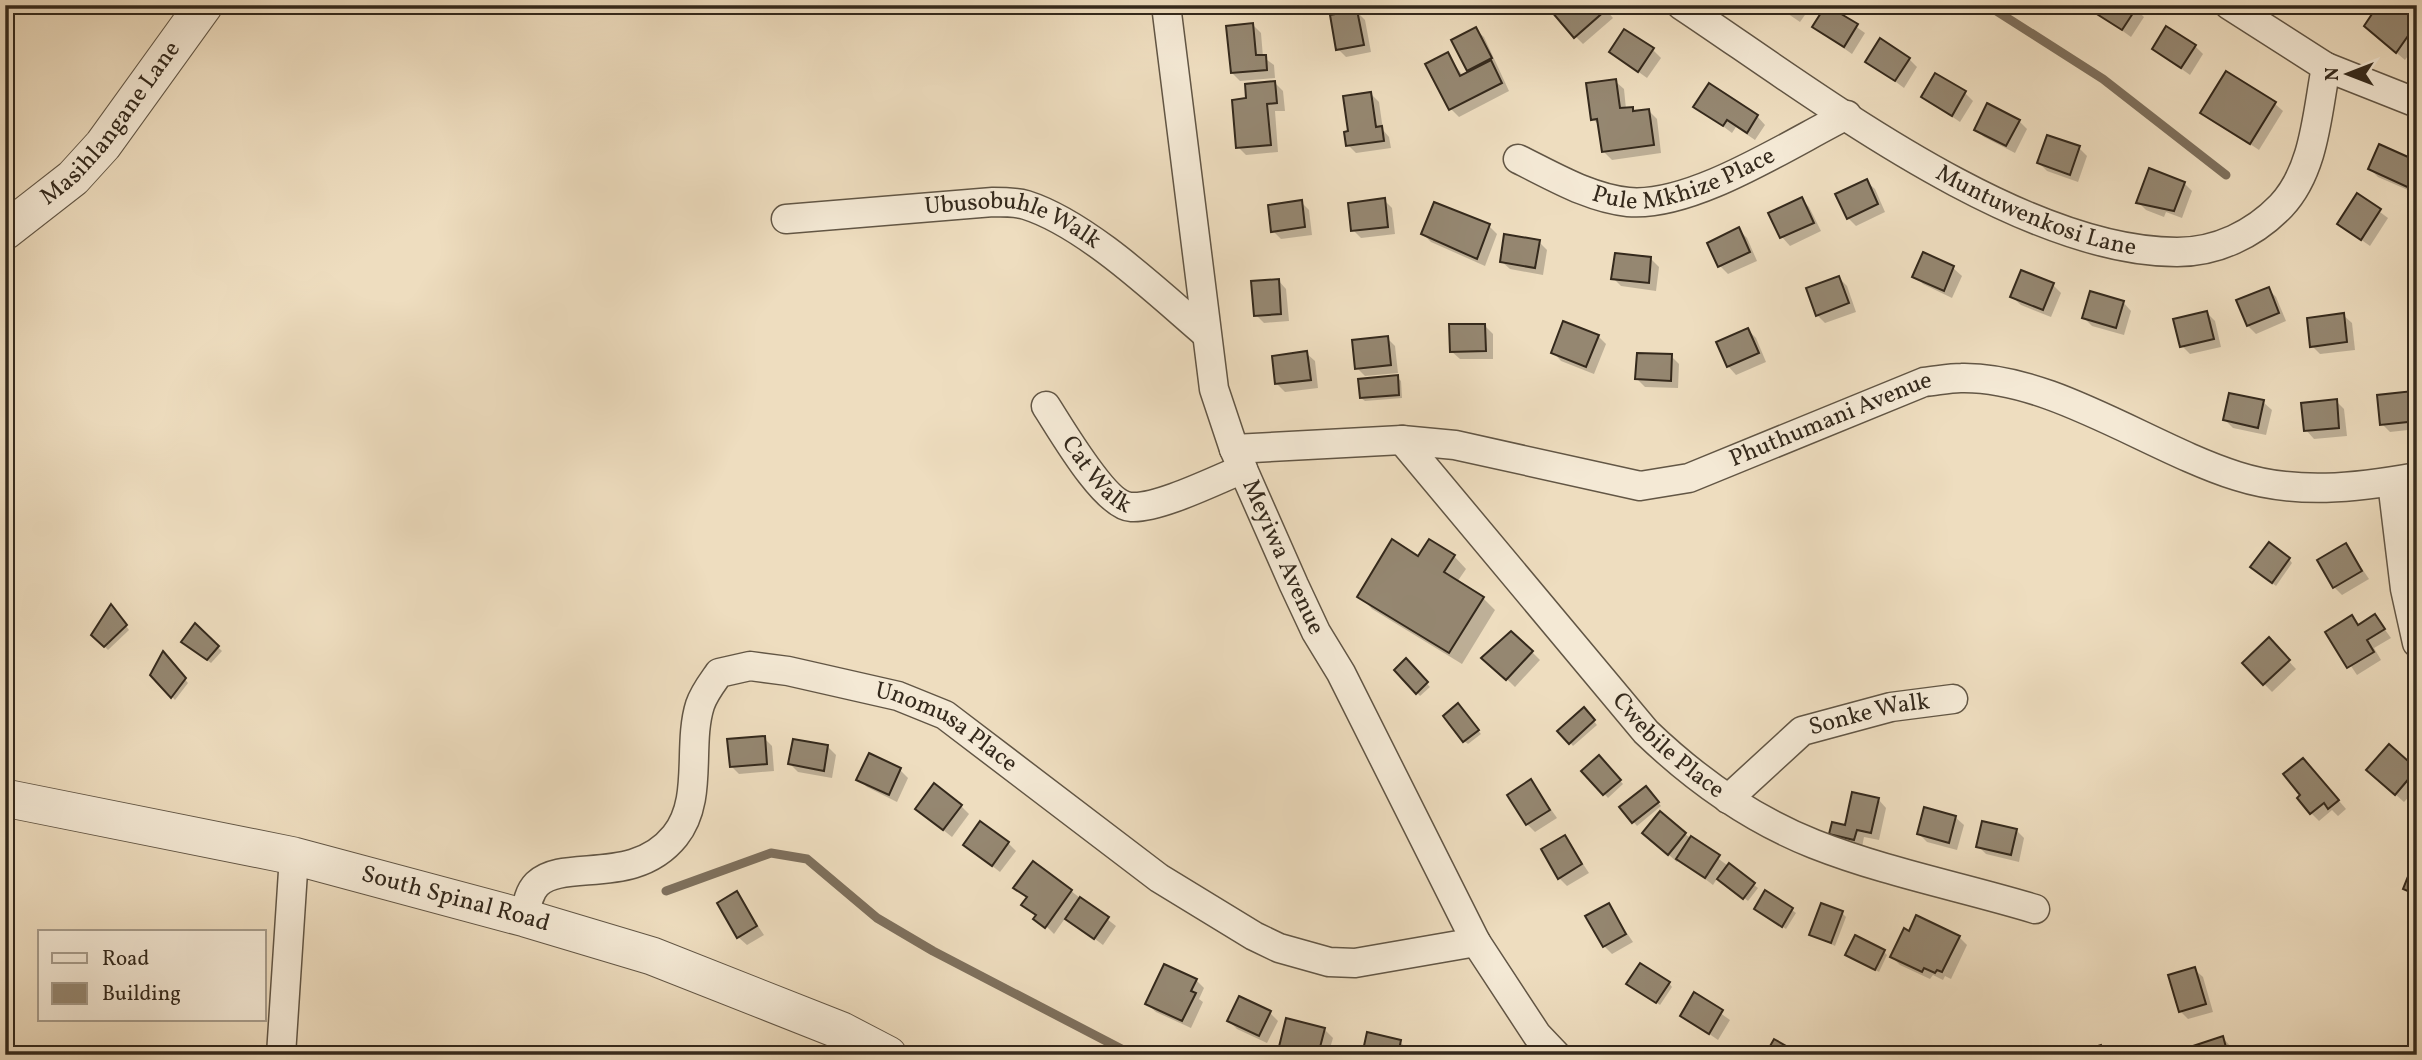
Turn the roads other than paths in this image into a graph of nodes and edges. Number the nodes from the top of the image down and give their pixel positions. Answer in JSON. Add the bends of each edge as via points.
{"nodes":[{"id":1,"x":204,"y":5,"type":"edge"},
{"id":2,"x":1166,"y":5,"type":"edge"},
{"id":3,"x":1681,"y":5,"type":"edge"},
{"id":4,"x":2229,"y":5,"type":"edge"},
{"id":5,"x":2326,"y":67,"type":"junction"},
{"id":6,"x":2417,"y":103,"type":"edge"},
{"id":7,"x":1847,"y":115,"type":"junction"},
{"id":8,"x":1518,"y":159,"type":"dead end"},
{"id":9,"x":786,"y":219,"type":"dead end"},
{"id":10,"x":5,"y":231,"type":"edge"},
{"id":11,"x":1205,"y":333,"type":"junction"},
{"id":12,"x":1046,"y":406,"type":"dead end"},
{"id":13,"x":1402,"y":440,"type":"junction"},
{"id":14,"x":1239,"y":459,"type":"junction"},
{"id":15,"x":2404,"y":480,"type":"edge"},
{"id":16,"x":2417,"y":643,"type":"edge"},
{"id":17,"x":1952,"y":699,"type":"dead end"},
{"id":18,"x":5,"y":798,"type":"edge"},
{"id":19,"x":1728,"y":799,"type":"junction"},
{"id":20,"x":294,"y":856,"type":"junction"},
{"id":21,"x":2035,"y":909,"type":"dead end"},
{"id":22,"x":525,"y":918,"type":"junction"},
{"id":23,"x":1476,"y":942,"type":"junction"},
{"id":24,"x":281,"y":1055,"type":"edge"},
{"id":25,"x":888,"y":1055,"type":"edge"},
{"id":26,"x":1556,"y":1055,"type":"edge"}],
"edges":[{"from":1,"to":10,"type":"street","name":"Masihlangane Lane","via":[[74,178]]},
{"from":2,"to":11,"type":"street","name":"Meyiwa Avenue"},
{"from":3,"to":7,"type":"street","name":"Muntuwenkosi Lane"},
{"from":4,"to":5,"type":"street"},
{"from":5,"to":6,"type":"street"},
{"from":5,"to":7,"type":"street","name":"Muntuwenkosi Lane","via":[[2311,148],[2301,176],[2282,205],[2240,237],[2220,246],[2179,252],[2089,238],[2016,211],[1956,183]]},
{"from":7,"to":8,"type":"street","name":"Pule Mkhize Place","via":[[1708,185],[1668,200],[1628,202],[1582,190]]},
{"from":9,"to":11,"type":"street","name":"Ubusobuhle Walk","via":[[993,202],[1022,204],[1079,232]]},
{"from":11,"to":14,"type":"street","name":"Meyiwa Avenue","via":[[1214,389]]},
{"from":12,"to":14,"type":"street","name":"Cat Walk","via":[[1110,498],[1129,508],[1148,505]]},
{"from":13,"to":14,"type":"street","name":"Phuthumani Avenue"},
{"from":13,"to":15,"type":"street","name":"Phuthumani Avenue","via":[[1455,445],[1640,486],[1689,478],[1924,382],[1961,378],[2025,388],[2238,476],[2308,489]]},
{"from":13,"to":19,"type":"street","name":"Cwebile Place","via":[[1646,732],[1678,763]]},
{"from":14,"to":23,"type":"street","name":"Meyiwa Avenue","via":[[1316,632]]},
{"from":15,"to":16,"type":"street","via":[[2405,589]]},
{"from":17,"to":19,"type":"street","name":"Sonke Walk","via":[[1891,707],[1802,731]]},
{"from":18,"to":20,"type":"street","name":"South Spinal Road"},
{"from":19,"to":21,"type":"street","name":"Cwebile Place","via":[[1832,850]]},
{"from":20,"to":22,"type":"street","name":"South Spinal Road"},
{"from":20,"to":24,"type":"street"},
{"from":22,"to":23,"type":"street","name":"Unomusa Place","via":[[530,894],[539,881],[639,863],[676,836],[691,791],[700,706],[719,673],[750,666],[898,696],[945,715],[1159,878],[1279,948],[1329,962],[1355,963]]},
{"from":22,"to":25,"type":"street","name":"South Spinal Road","via":[[652,956],[842,1031]]},
{"from":23,"to":26,"type":"street","name":"Meyiwa Avenue","via":[[1512,1000]]}]}
